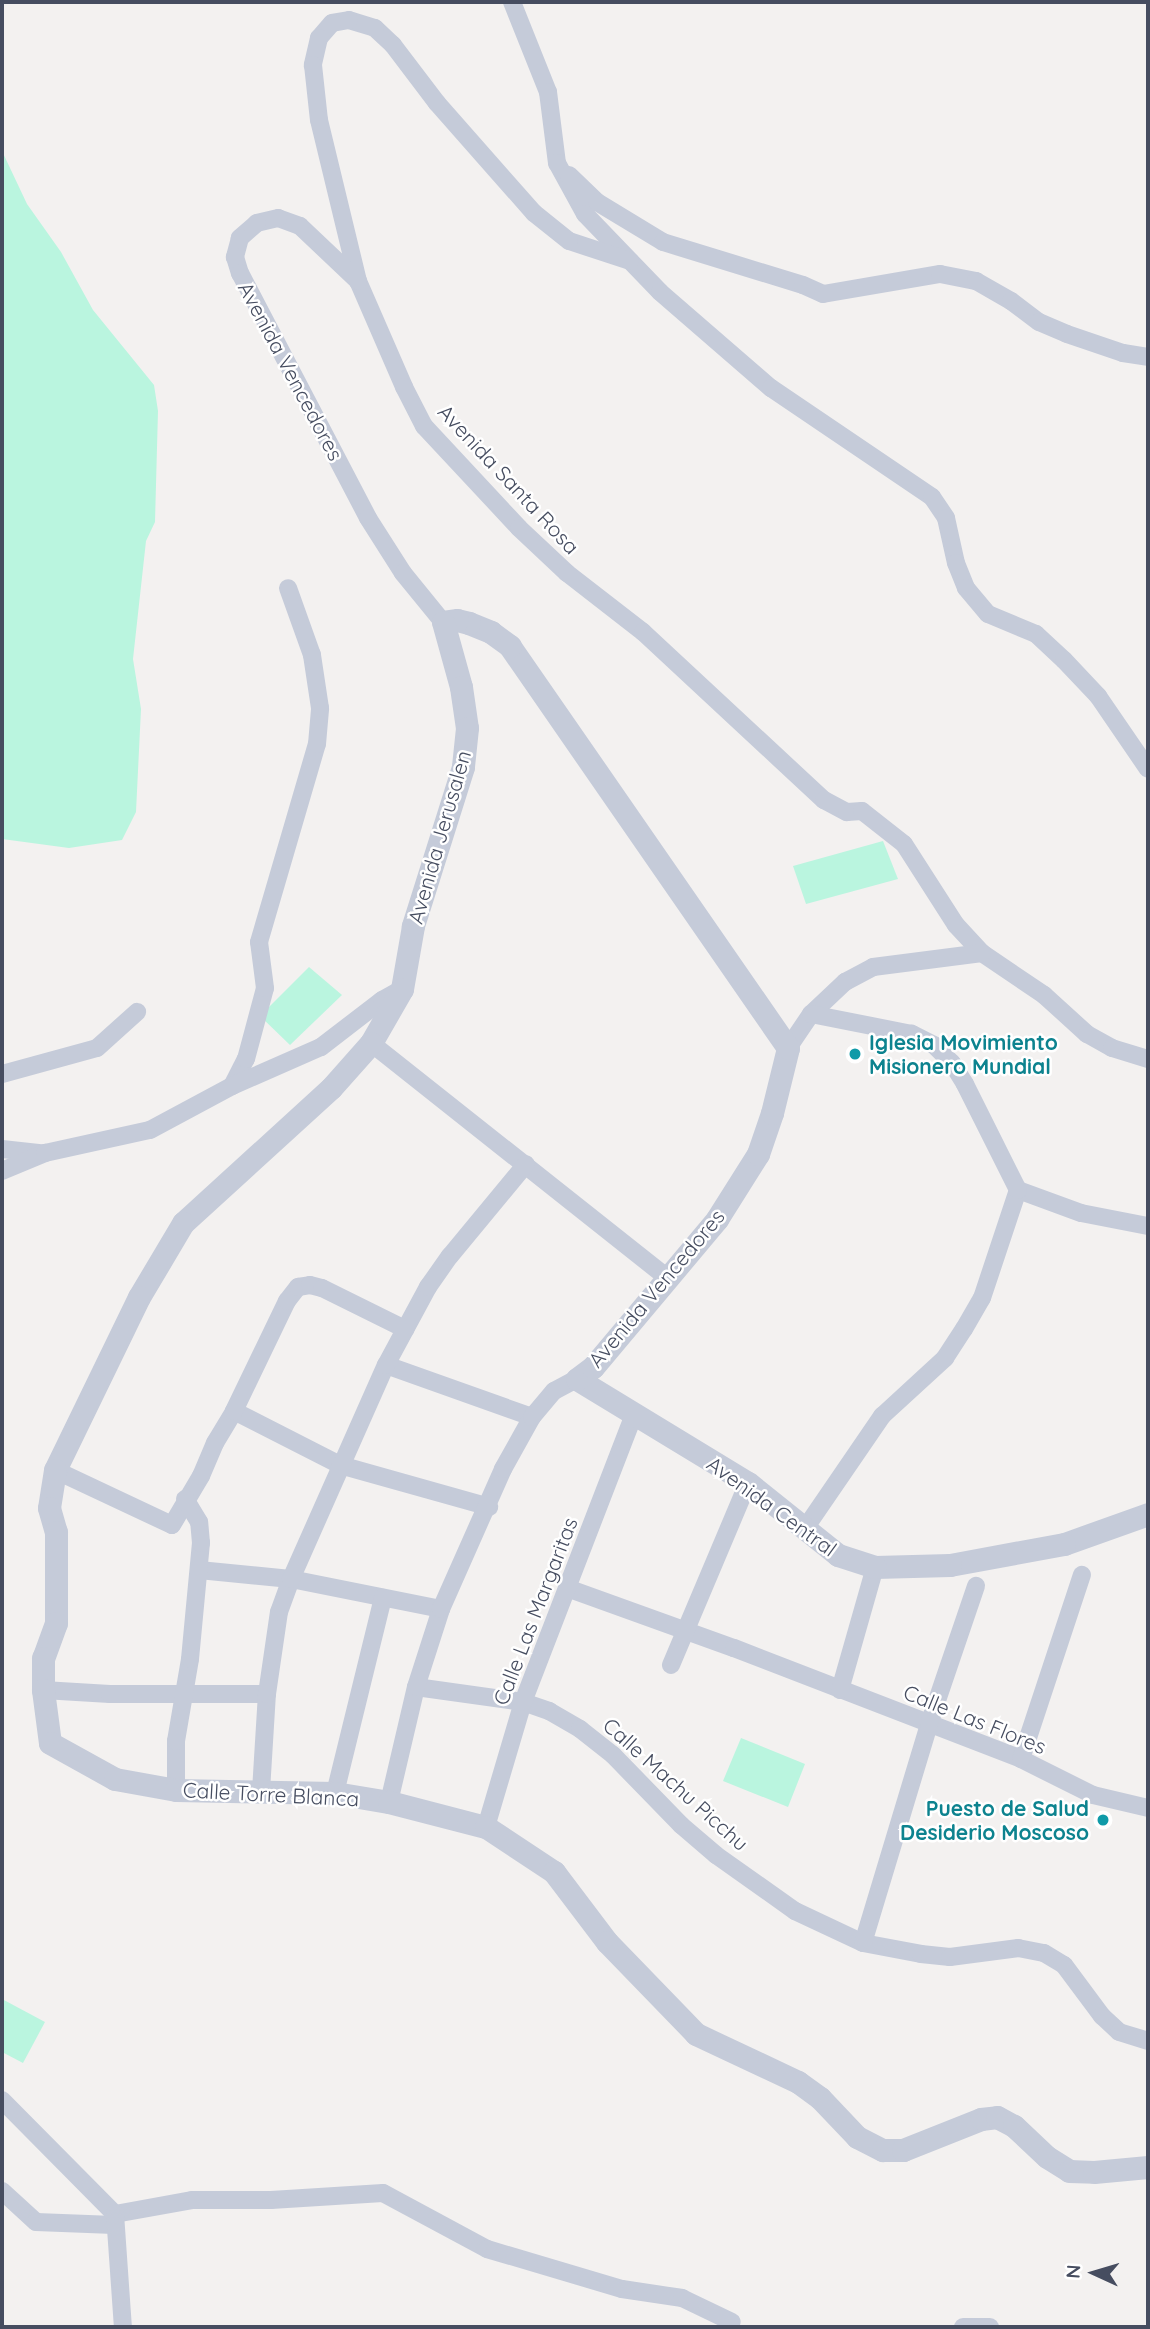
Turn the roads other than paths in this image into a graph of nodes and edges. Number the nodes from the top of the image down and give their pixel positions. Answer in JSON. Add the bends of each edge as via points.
{"nodes":[{"id":1,"x":512,"y":2,"type":"edge"},
{"id":2,"x":557,"y":163,"type":"junction"},
{"id":3,"x":630,"y":261,"type":"junction"},
{"id":4,"x":358,"y":281,"type":"junction"},
{"id":5,"x":1148,"y":358,"type":"edge"},
{"id":6,"x":288,"y":588,"type":"dead end"},
{"id":7,"x":443,"y":622,"type":"junction"},
{"id":8,"x":1148,"y":769,"type":"edge"},
{"id":9,"x":982,"y":953,"type":"junction"},
{"id":10,"x":405,"y":980,"type":"junction"},
{"id":11,"x":137,"y":1012,"type":"dead end"},
{"id":12,"x":811,"y":1014,"type":"junction"},
{"id":13,"x":371,"y":1043,"type":"junction"},
{"id":14,"x":788,"y":1048,"type":"junction"},
{"id":15,"x":1148,"y":1059,"type":"edge"},
{"id":16,"x":2,"y":1074,"type":"edge"},
{"id":17,"x":232,"y":1086,"type":"junction"},
{"id":18,"x":2,"y":1149,"type":"edge"},
{"id":19,"x":45,"y":1153,"type":"junction"},
{"id":20,"x":526,"y":1164,"type":"junction"},
{"id":21,"x":2,"y":1171,"type":"edge"},
{"id":22,"x":1018,"y":1190,"type":"junction"},
{"id":23,"x":1148,"y":1226,"type":"edge"},
{"id":24,"x":668,"y":1278,"type":"junction"},
{"id":25,"x":405,"y":1329,"type":"junction"},
{"id":26,"x":386,"y":1365,"type":"junction"},
{"id":27,"x":577,"y":1379,"type":"junction"},
{"id":28,"x":234,"y":1411,"type":"junction"},
{"id":29,"x":635,"y":1414,"type":"junction"},
{"id":30,"x":532,"y":1417,"type":"junction"},
{"id":31,"x":340,"y":1465,"type":"junction"},
{"id":32,"x":55,"y":1471,"type":"junction"},
{"id":33,"x":748,"y":1483,"type":"junction"},
{"id":34,"x":185,"y":1499,"type":"junction"},
{"id":35,"x":489,"y":1507,"type":"junction"},
{"id":36,"x":1148,"y":1514,"type":"edge"},
{"id":37,"x":806,"y":1527,"type":"junction"},
{"id":38,"x":875,"y":1567,"type":"junction"},
{"id":39,"x":199,"y":1570,"type":"junction"},
{"id":40,"x":1082,"y":1575,"type":"dead end"},
{"id":41,"x":291,"y":1579,"type":"junction"},
{"id":42,"x":976,"y":1586,"type":"dead end"},
{"id":43,"x":567,"y":1588,"type":"junction"},
{"id":44,"x":383,"y":1598,"type":"junction"},
{"id":45,"x":441,"y":1609,"type":"junction"},
{"id":46,"x":686,"y":1630,"type":"junction"},
{"id":47,"x":671,"y":1665,"type":"dead end"},
{"id":48,"x":416,"y":1687,"type":"junction"},
{"id":49,"x":43,"y":1690,"type":"junction"},
{"id":50,"x":840,"y":1690,"type":"junction"},
{"id":51,"x":267,"y":1694,"type":"junction"},
{"id":52,"x":184,"y":1695,"type":"junction"},
{"id":53,"x":523,"y":1702,"type":"junction"},
{"id":54,"x":929,"y":1724,"type":"junction"},
{"id":55,"x":1021,"y":1759,"type":"junction"},
{"id":56,"x":176,"y":1790,"type":"junction"},
{"id":57,"x":261,"y":1791,"type":"junction"},
{"id":58,"x":335,"y":1793,"type":"junction"},
{"id":59,"x":389,"y":1802,"type":"junction"},
{"id":60,"x":1148,"y":1808,"type":"edge"},
{"id":61,"x":486,"y":1827,"type":"junction"},
{"id":62,"x":863,"y":1943,"type":"junction"},
{"id":63,"x":1148,"y":2041,"type":"edge"},
{"id":64,"x":2,"y":2101,"type":"edge"},
{"id":65,"x":1148,"y":2167,"type":"edge"},
{"id":66,"x":2,"y":2191,"type":"edge"},
{"id":67,"x":115,"y":2220,"type":"junction"},
{"id":68,"x":732,"y":2322,"type":"dead end"},
{"id":69,"x":123,"y":2327,"type":"edge"},
{"id":70,"x":963,"y":2327,"type":"edge"},
{"id":71,"x":990,"y":2327,"type":"edge"}],
"edges":[{"from":1,"to":2,"type":"street","via":[[548,92]]},
{"from":2,"to":3,"type":"street","via":[[585,214]]},
{"from":2,"to":5,"type":"street","via":[[597,202],[663,242],[822,293],[940,274],[976,281],[1039,322]]},
{"from":3,"to":4,"type":"street","name":"Avenida Santa Rosa","via":[[569,241],[534,213],[393,45],[375,27],[349,20],[332,23],[319,38],[313,65],[318,121]]},
{"from":3,"to":8,"type":"street","via":[[771,388],[932,497],[946,518],[966,588],[988,614],[1036,634],[1064,660],[1098,696]]},
{"from":4,"to":7,"type":"street","name":"Avenida Vencedores","via":[[300,226],[278,218],[257,223],[240,238],[235,257],[240,273],[368,518],[403,573]]},
{"from":4,"to":9,"type":"street","name":"Avenida Santa Rosa","via":[[418,414],[470,477],[567,573],[643,632],[824,800],[847,812],[862,811],[904,844],[956,925]]},
{"from":6,"to":17,"type":"street","via":[[312,655],[320,708],[317,744],[260,942],[265,988],[246,1059]]},
{"from":7,"to":10,"type":"street","name":"Avenida Jerusalen","via":[[467,728],[463,767],[413,926]]},
{"from":7,"to":14,"type":"street","via":[[469,623],[510,646]]},
{"from":9,"to":12,"type":"street","name":"Avenida Vencedores","via":[[873,967],[845,982]]},
{"from":9,"to":15,"type":"street","name":"Avenida Santa Rosa","via":[[1044,995],[1087,1034]]},
{"from":10,"to":13,"type":"street"},
{"from":10,"to":17,"type":"street","via":[[321,1047]]},
{"from":11,"to":16,"type":"street","via":[[97,1048]]},
{"from":12,"to":14,"type":"street","name":"Avenida Vencedores"},
{"from":12,"to":22,"type":"street","via":[[912,1034],[934,1045],[965,1084]]},
{"from":13,"to":20,"type":"street"},
{"from":13,"to":32,"type":"street","via":[[331,1088],[183,1223],[139,1297]]},
{"from":14,"to":24,"type":"street","name":"Avenida Vencedores","via":[[758,1154],[717,1219]]},
{"from":17,"to":19,"type":"street","via":[[150,1130]]},
{"from":18,"to":19,"type":"street"},
{"from":19,"to":21,"type":"street"},
{"from":20,"to":24,"type":"street"},
{"from":20,"to":25,"type":"street","via":[[450,1256]]},
{"from":22,"to":23,"type":"street","via":[[1082,1213]]},
{"from":22,"to":37,"type":"street","via":[[982,1298],[951,1349],[882,1416]]},
{"from":24,"to":27,"type":"street","name":"Avenida Vencedores","via":[[593,1367]]},
{"from":25,"to":26,"type":"street"},
{"from":25,"to":28,"type":"street","via":[[322,1288],[298,1287]]},
{"from":26,"to":30,"type":"street"},
{"from":26,"to":31,"type":"street"},
{"from":27,"to":29,"type":"street","name":"Avenida Central"},
{"from":27,"to":30,"type":"street","name":"Avenida Vencedores","via":[[554,1391]]},
{"from":28,"to":31,"type":"street"},
{"from":28,"to":34,"type":"street"},
{"from":29,"to":33,"type":"street","name":"Avenida Central"},
{"from":29,"to":43,"type":"street","name":"Calle Las Margaritas"},
{"from":30,"to":35,"type":"street","name":"Avenida Vencedores","via":[[503,1469]]},
{"from":31,"to":35,"type":"street"},
{"from":31,"to":41,"type":"street"},
{"from":32,"to":34,"type":"street","via":[[172,1525]]},
{"from":32,"to":49,"type":"street","via":[[50,1508],[56,1532],[56,1623],[43,1658]]},
{"from":33,"to":37,"type":"street","name":"Avenida Central"},
{"from":33,"to":46,"type":"street"},
{"from":34,"to":39,"type":"street","via":[[199,1522]]},
{"from":35,"to":45,"type":"street","name":"Avenida Vencedores"},
{"from":36,"to":38,"type":"street","name":"Avenida Central","via":[[1053,1546],[950,1566]]},
{"from":37,"to":38,"type":"street","name":"Avenida Central","via":[[838,1555]]},
{"from":38,"to":50,"type":"street"},
{"from":39,"to":41,"type":"street"},
{"from":39,"to":52,"type":"street"},
{"from":40,"to":55,"type":"street"},
{"from":41,"to":44,"type":"street"},
{"from":41,"to":51,"type":"street","via":[[279,1612]]},
{"from":42,"to":54,"type":"street"},
{"from":43,"to":46,"type":"street"},
{"from":43,"to":53,"type":"street","name":"Calle Las Margaritas"},
{"from":44,"to":45,"type":"street"},
{"from":44,"to":58,"type":"street"},
{"from":45,"to":48,"type":"street","name":"Avenida Vencedores"},
{"from":46,"to":47,"type":"street"},
{"from":46,"to":50,"type":"street","name":"Calle Las Flores"},
{"from":48,"to":53,"type":"street","name":"Calle Machu Picchu"},
{"from":48,"to":59,"type":"street","name":"Avenida Vencedores"},
{"from":49,"to":52,"type":"street"},
{"from":49,"to":56,"type":"street","name":"Calle Torre Blanca","via":[[50,1743],[115,1779]]},
{"from":50,"to":54,"type":"street","name":"Calle Las Flores"},
{"from":51,"to":52,"type":"street"},
{"from":51,"to":57,"type":"street"},
{"from":52,"to":56,"type":"street","via":[[176,1741]]},
{"from":53,"to":61,"type":"street","name":"Calle Las Margaritas"},
{"from":53,"to":62,"type":"street","name":"Calle Machu Picchu","via":[[580,1729],[698,1839],[795,1911]]},
{"from":54,"to":55,"type":"street","name":"Calle Las Flores"},
{"from":54,"to":62,"type":"street"},
{"from":55,"to":60,"type":"street","name":"Calle Las Flores","via":[[1093,1795]]},
{"from":56,"to":57,"type":"street","name":"Calle Torre Blanca"},
{"from":57,"to":58,"type":"street","name":"Calle Torre Blanca"},
{"from":58,"to":59,"type":"street","name":"Calle Torre Blanca"},
{"from":59,"to":61,"type":"street","name":"Calle Torre Blanca"},
{"from":61,"to":65,"type":"street","name":"Calle Torre Blanca","via":[[554,1872],[607,1942],[696,2034],[798,2081],[857,2137],[883,2150],[902,2150],[997,2117],[1069,2171]]},
{"from":62,"to":63,"type":"street","name":"Calle Machu Picchu","via":[[921,1955],[1018,1948],[1044,1953],[1064,1965],[1119,2032]]},
{"from":64,"to":67,"type":"street"},
{"from":66,"to":67,"type":"street","via":[[36,2222]]},
{"from":67,"to":68,"type":"street","via":[[192,2200],[383,2193],[487,2249],[622,2288],[682,2298]]},
{"from":67,"to":69,"type":"street"},
{"from":70,"to":71,"type":"street"}]}
